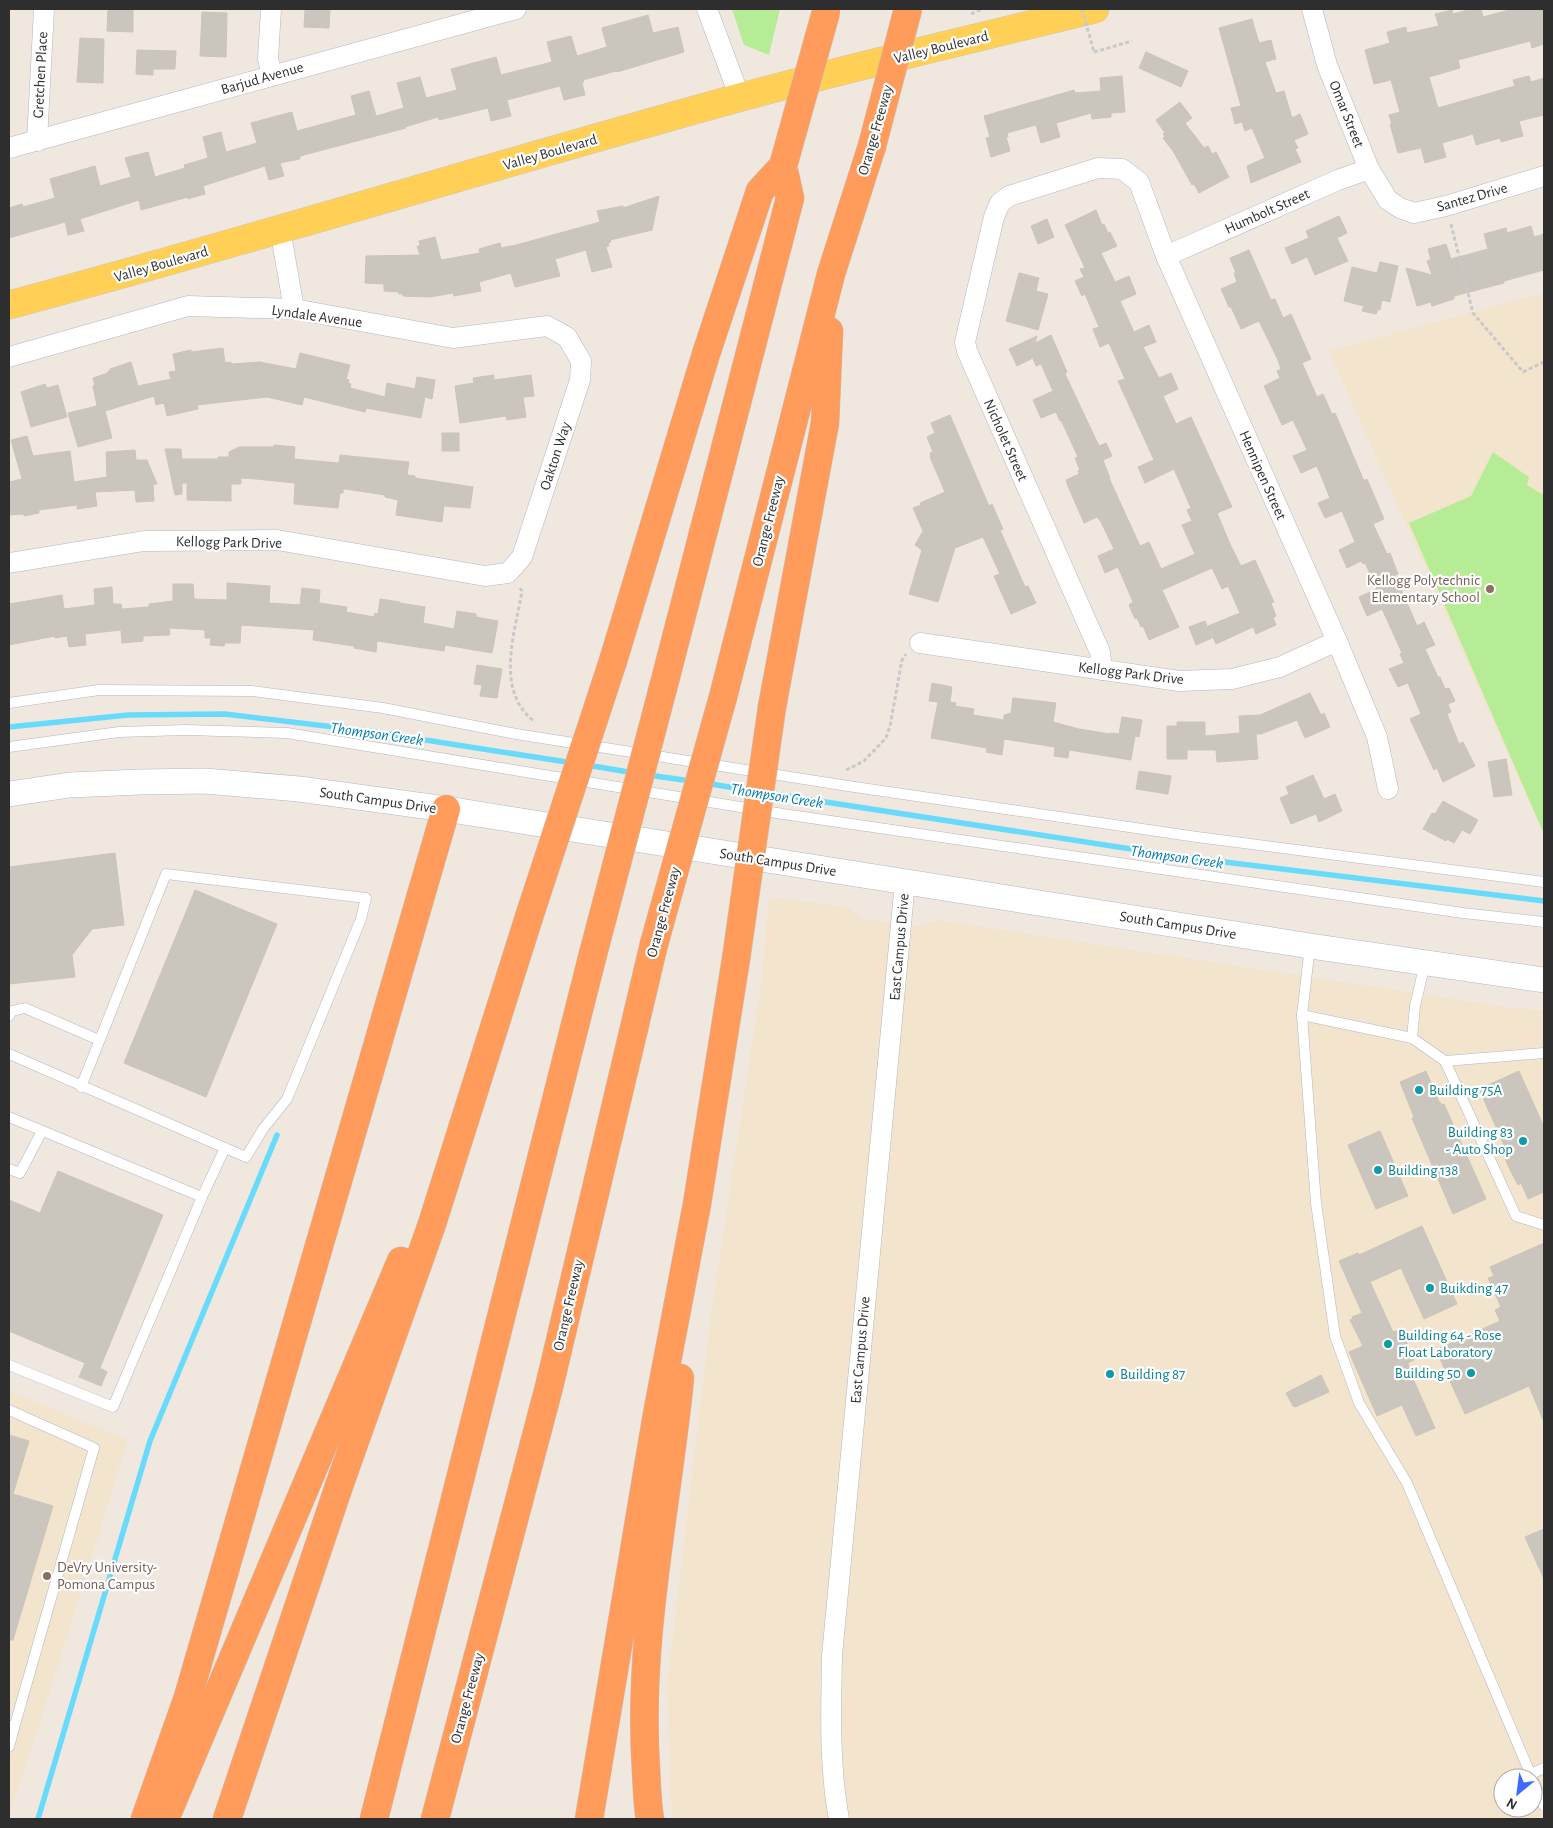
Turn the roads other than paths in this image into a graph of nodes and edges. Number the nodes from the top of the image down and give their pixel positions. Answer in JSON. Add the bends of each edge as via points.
{"nodes":[{"id":1,"x":44,"y":9,"type":"edge"},
{"id":2,"x":271,"y":9,"type":"edge"},
{"id":3,"x":516,"y":9,"type":"edge"},
{"id":4,"x":707,"y":9,"type":"edge"},
{"id":5,"x":908,"y":9,"type":"edge"},
{"id":6,"x":1095,"y":9,"type":"edge"},
{"id":7,"x":1312,"y":9,"type":"edge"},
{"id":8,"x":826,"y":10,"type":"edge"},
{"id":9,"x":272,"y":75,"type":"junction"},
{"id":10,"x":740,"y":98,"type":"junction"},
{"id":11,"x":37,"y":142,"type":"junction"},
{"id":12,"x":9,"y":148,"type":"edge"},
{"id":13,"x":783,"y":166,"type":"junction"},
{"id":14,"x":1122,"y":169,"type":"joint"},
{"id":15,"x":1369,"y":169,"type":"junction"},
{"id":16,"x":1544,"y":176,"type":"edge"},
{"id":17,"x":1400,"y":208,"type":"joint"},
{"id":18,"x":280,"y":229,"type":"junction"},
{"id":19,"x":1166,"y":256,"type":"junction"},
{"id":20,"x":832,"y":274,"type":"junction"},
{"id":21,"x":9,"y":305,"type":"edge"},
{"id":22,"x":294,"y":309,"type":"junction"},
{"id":23,"x":567,"y":337,"type":"joint"},
{"id":24,"x":9,"y":357,"type":"edge"},
{"id":25,"x":9,"y":563,"type":"edge"},
{"id":26,"x":508,"y":573,"type":"joint"},
{"id":27,"x":1337,"y":641,"type":"junction"},
{"id":28,"x":920,"y":643,"type":"road end"},
{"id":29,"x":1102,"y":670,"type":"junction"},
{"id":30,"x":9,"y":703,"type":"edge"},
{"id":31,"x":9,"y":747,"type":"edge"},
{"id":32,"x":1388,"y":788,"type":"dead end"},
{"id":33,"x":9,"y":794,"type":"edge"},
{"id":34,"x":446,"y":809,"type":"junction"},
{"id":35,"x":905,"y":882,"type":"junction"},
{"id":36,"x":1544,"y":882,"type":"edge"},
{"id":37,"x":1544,"y":922,"type":"edge"},
{"id":38,"x":1310,"y":946,"type":"junction"},
{"id":39,"x":1425,"y":964,"type":"junction"},
{"id":40,"x":1544,"y":980,"type":"edge"},
{"id":41,"x":1302,"y":1015,"type":"junction"},
{"id":42,"x":9,"y":1016,"type":"edge"},
{"id":43,"x":1412,"y":1038,"type":"junction"},
{"id":44,"x":99,"y":1040,"type":"junction"},
{"id":45,"x":9,"y":1054,"type":"edge"},
{"id":46,"x":1544,"y":1054,"type":"edge"},
{"id":47,"x":483,"y":1060,"type":"junction"},
{"id":48,"x":1445,"y":1060,"type":"junction"},
{"id":49,"x":81,"y":1087,"type":"junction"},
{"id":50,"x":9,"y":1117,"type":"edge"},
{"id":51,"x":42,"y":1131,"type":"junction"},
{"id":52,"x":225,"y":1148,"type":"junction"},
{"id":53,"x":9,"y":1169,"type":"edge"},
{"id":54,"x":202,"y":1197,"type":"junction"},
{"id":55,"x":697,"y":1204,"type":"junction"},
{"id":56,"x":1544,"y":1225,"type":"edge"},
{"id":57,"x":9,"y":1364,"type":"edge"},
{"id":58,"x":9,"y":1410,"type":"edge"},
{"id":59,"x":11,"y":1727,"type":"edge"},
{"id":60,"x":9,"y":1747,"type":"edge"},
{"id":61,"x":1529,"y":1768,"type":"edge"},
{"id":62,"x":145,"y":1819,"type":"edge"},
{"id":63,"x":165,"y":1819,"type":"edge"},
{"id":64,"x":227,"y":1819,"type":"edge"},
{"id":65,"x":374,"y":1819,"type":"edge"},
{"id":66,"x":435,"y":1819,"type":"edge"},
{"id":67,"x":589,"y":1819,"type":"edge"},
{"id":68,"x":650,"y":1819,"type":"edge"},
{"id":69,"x":839,"y":1819,"type":"edge"}],
"edges":[{"from":1,"to":11,"type":"street","name":"Gretchen Place"},
{"from":2,"to":9,"type":"street","via":[[268,59]]},
{"from":3,"to":9,"type":"street","name":"Barjud Avenue"},
{"from":4,"to":10,"type":"street"},
{"from":5,"to":20,"type":"highway","name":"Orange Freeway","bridge":true,"via":[[872,146]]},
{"from":6,"to":10,"type":"main road","name":"Valley Boulevard"},
{"from":7,"to":15,"type":"street","name":"Omar Street","via":[[1327,65]]},
{"from":8,"to":13,"type":"highway","bridge":true},
{"from":9,"to":11,"type":"street","name":"Barjud Avenue"},
{"from":10,"to":18,"type":"main road","name":"Valley Boulevard"},
{"from":11,"to":12,"type":"street","name":"Barjud Avenue"},
{"from":13,"to":47,"type":"highway","bridge":true,"via":[[760,191],[706,354],[613,661]]},
{"from":13,"to":65,"type":"highway","bridge":true,"via":[[790,198],[593,954]]},
{"from":14,"to":19,"type":"street","name":"Hennipen Street","via":[[1139,182]]},
{"from":14,"to":29,"type":"street","name":"Nicholet Street","via":[[1098,168],[1009,196],[1000,203],[994,217],[966,342],[967,351],[1100,652]]},
{"from":15,"to":17,"type":"street","name":"Omar Street","via":[[1388,200]]},
{"from":15,"to":19,"type":"street","name":"Humbolt Street"},
{"from":16,"to":17,"type":"street","name":"Santez Drive","via":[[1446,206],[1414,213]]},
{"from":18,"to":21,"type":"main road","name":"Valley Boulevard"},
{"from":18,"to":22,"type":"street"},
{"from":19,"to":27,"type":"street","name":"Hennipen Street"},
{"from":20,"to":55,"type":"highway","bridge":true,"via":[[824,422],[772,707]]},
{"from":20,"to":66,"type":"highway","name":"Orange Freeway","bridge":true,"via":[[723,697],[654,944],[548,1387]]},
{"from":22,"to":23,"type":"street","name":"Lyndale Avenue","via":[[453,338],[547,326]]},
{"from":22,"to":24,"type":"street","name":"Lyndale Avenue","via":[[188,306]]},
{"from":23,"to":26,"type":"street","name":"Oakton Way","via":[[581,361],[580,380],[522,557]]},
{"from":25,"to":26,"type":"street","name":"Kellogg Park Drive","via":[[144,541],[277,540],[485,576]]},
{"from":27,"to":29,"type":"street","name":"Kellogg Park Drive","via":[[1280,667],[1232,678],[1179,681]]},
{"from":27,"to":32,"type":"street","name":"Hennipen Street","via":[[1377,737]]},
{"from":28,"to":29,"type":"street","name":"Kellogg Park Drive"},
{"from":30,"to":36,"type":"lane","via":[[99,690],[252,691],[383,708],[516,734],[848,786]]},
{"from":31,"to":37,"type":"lane","via":[[120,732],[184,730],[287,734],[793,815],[1463,913]]},
{"from":33,"to":34,"type":"street","name":"South Campus Drive","via":[[70,785],[206,781],[299,789]]},
{"from":34,"to":35,"type":"street","name":"South Campus Drive"},
{"from":34,"to":62,"type":"highway","via":[[188,1696]]},
{"from":35,"to":38,"type":"street","name":"South Campus Drive"},
{"from":35,"to":69,"type":"street","name":"East Campus Drive","via":[[832,1656],[831,1724]]},
{"from":38,"to":39,"type":"street","name":"South Campus Drive"},
{"from":38,"to":41,"type":"lane"},
{"from":39,"to":40,"type":"street","name":"South Campus Drive"},
{"from":39,"to":43,"type":"lane","via":[[1415,1006]]},
{"from":41,"to":43,"type":"lane"},
{"from":41,"to":61,"type":"lane","via":[[1316,1204],[1335,1336],[1358,1403],[1407,1483]]},
{"from":42,"to":44,"type":"lane","via":[[12,1011],[25,1008]]},
{"from":43,"to":48,"type":"lane"},
{"from":44,"to":49,"type":"lane"},
{"from":44,"to":52,"type":"lane","via":[[166,874],[366,898],[362,919],[287,1099],[246,1156]]},
{"from":45,"to":49,"type":"lane"},
{"from":46,"to":48,"type":"lane"},
{"from":47,"to":63,"type":"highway"},
{"from":47,"to":64,"type":"highway","via":[[432,1224]]},
{"from":48,"to":56,"type":"lane","via":[[1516,1216]]},
{"from":49,"to":52,"type":"lane"},
{"from":50,"to":51,"type":"lane"},
{"from":51,"to":53,"type":"lane","via":[[20,1174]]},
{"from":51,"to":54,"type":"lane"},
{"from":52,"to":54,"type":"lane"},
{"from":54,"to":57,"type":"lane","via":[[113,1407]]},
{"from":55,"to":67,"type":"highway","via":[[657,1414]]},
{"from":55,"to":68,"type":"highway","via":[[644,1685],[644,1744]]},
{"from":58,"to":59,"type":"lane","via":[[94,1448]]},
{"from":59,"to":60,"type":"lane"}]}
